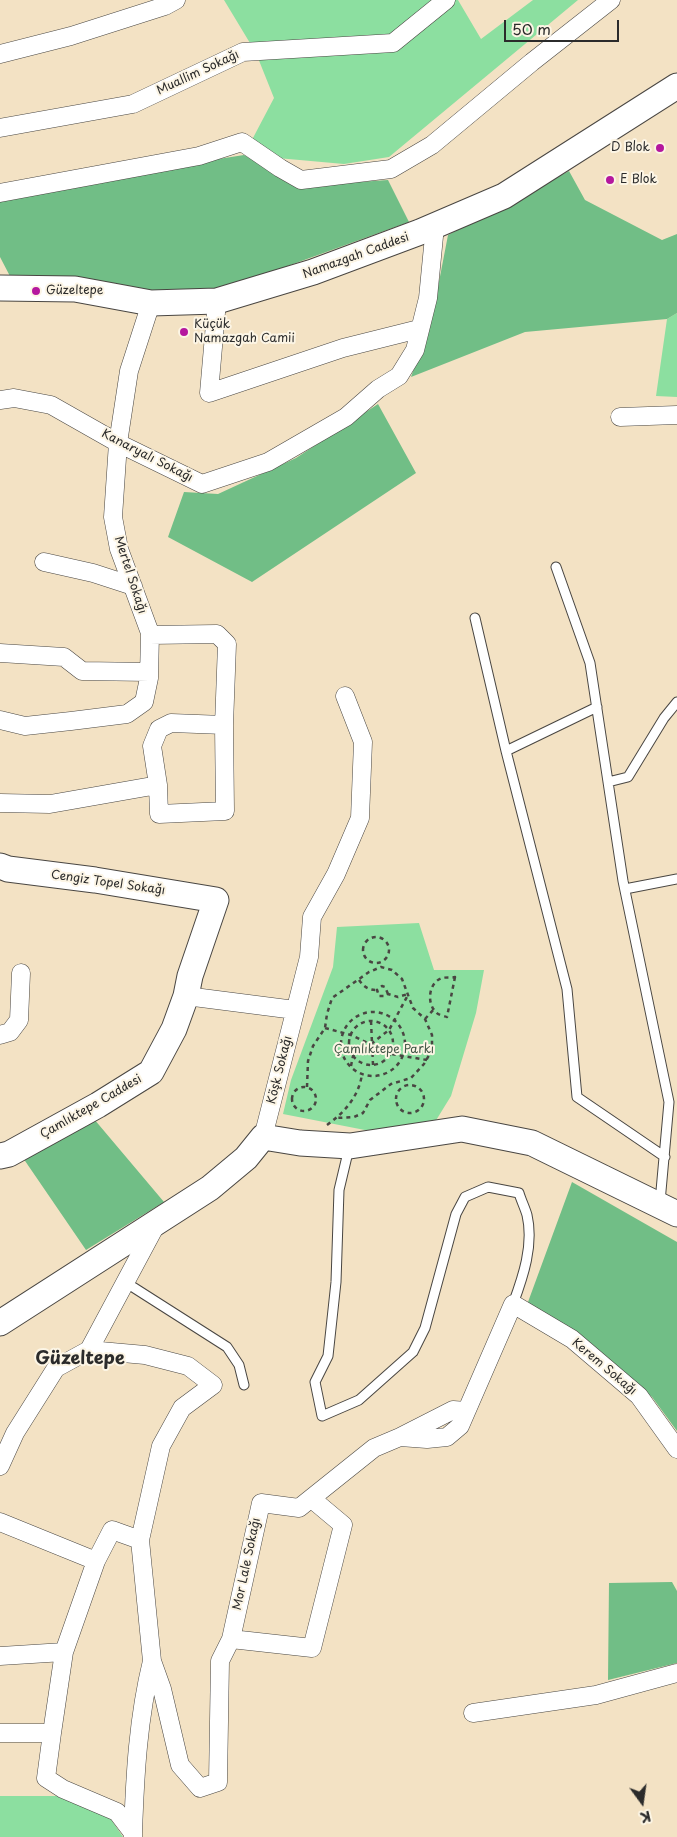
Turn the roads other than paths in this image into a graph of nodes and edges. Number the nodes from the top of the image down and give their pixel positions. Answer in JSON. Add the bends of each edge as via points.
{"nodes":[{"id":1,"x":176,"y":0,"type":"edge"},
{"id":2,"x":446,"y":0,"type":"edge"},
{"id":3,"x":611,"y":0,"type":"edge"},
{"id":4,"x":0,"y":54,"type":"edge"},
{"id":5,"x":677,"y":86,"type":"edge"},
{"id":6,"x":0,"y":128,"type":"edge"},
{"id":7,"x":0,"y":193,"type":"edge"},
{"id":8,"x":435,"y":226,"type":"junction"},
{"id":9,"x":2,"y":284,"type":"edge"},
{"id":10,"x":217,"y":301,"type":"junction"},
{"id":11,"x":151,"y":303,"type":"junction"},
{"id":12,"x":419,"y":329,"type":"junction"},
{"id":13,"x":0,"y":400,"type":"edge"},
{"id":14,"x":677,"y":415,"type":"edge"},
{"id":15,"x":620,"y":417,"type":"dead end"},
{"id":16,"x":118,"y":443,"type":"junction"},
{"id":17,"x":44,"y":562,"type":"dead end"},
{"id":18,"x":556,"y":567,"type":"dead end"},
{"id":19,"x":133,"y":586,"type":"junction"},
{"id":20,"x":476,"y":618,"type":"dead end"},
{"id":21,"x":150,"y":635,"type":"junction"},
{"id":22,"x":0,"y":653,"type":"edge"},
{"id":23,"x":149,"y":672,"type":"junction"},
{"id":24,"x":345,"y":696,"type":"dead end"},
{"id":25,"x":677,"y":702,"type":"edge"},
{"id":26,"x":597,"y":707,"type":"junction"},
{"id":27,"x":0,"y":720,"type":"edge"},
{"id":28,"x":224,"y":725,"type":"junction"},
{"id":29,"x":506,"y":751,"type":"junction"},
{"id":30,"x":608,"y":782,"type":"junction"},
{"id":31,"x":158,"y":785,"type":"junction"},
{"id":32,"x":0,"y":803,"type":"edge"},
{"id":33,"x":0,"y":866,"type":"edge"},
{"id":34,"x":677,"y":879,"type":"edge"},
{"id":35,"x":625,"y":889,"type":"junction"},
{"id":36,"x":216,"y":900,"type":"joint"},
{"id":37,"x":21,"y":973,"type":"dead end"},
{"id":38,"x":186,"y":996,"type":"junction"},
{"id":39,"x":295,"y":1010,"type":"junction"},
{"id":40,"x":0,"y":1036,"type":"edge"},
{"id":41,"x":263,"y":1137,"type":"junction"},
{"id":42,"x":350,"y":1146,"type":"junction"},
{"id":43,"x":0,"y":1156,"type":"edge"},
{"id":44,"x":665,"y":1157,"type":"junction"},
{"id":45,"x":668,"y":1209,"type":"edge"},
{"id":46,"x":160,"y":1219,"type":"junction"},
{"id":47,"x":125,"y":1282,"type":"junction"},
{"id":48,"x":513,"y":1304,"type":"junction"},
{"id":49,"x":0,"y":1323,"type":"edge"},
{"id":50,"x":88,"y":1350,"type":"junction"},
{"id":51,"x":244,"y":1385,"type":"dead end"},
{"id":52,"x":677,"y":1449,"type":"edge"},
{"id":53,"x":0,"y":1466,"type":"edge"},
{"id":54,"x":312,"y":1499,"type":"junction"},
{"id":55,"x":0,"y":1522,"type":"edge"},
{"id":56,"x":140,"y":1540,"type":"junction"},
{"id":57,"x":96,"y":1561,"type":"junction"},
{"id":58,"x":231,"y":1639,"type":"junction"},
{"id":59,"x":64,"y":1652,"type":"junction"},
{"id":60,"x":0,"y":1656,"type":"edge"},
{"id":61,"x":152,"y":1661,"type":"junction"},
{"id":62,"x":677,"y":1673,"type":"edge"},
{"id":63,"x":473,"y":1713,"type":"dead end"},
{"id":64,"x":0,"y":1733,"type":"edge"},
{"id":65,"x":52,"y":1733,"type":"junction"},
{"id":66,"x":133,"y":1835,"type":"edge"}],
"edges":[{"from":1,"to":4,"type":"street","via":[[71,36]]},
{"from":2,"to":6,"type":"street","name":"Muallim Sokağı","via":[[393,42],[243,52],[133,104]]},
{"from":3,"to":7,"type":"street","via":[[432,145],[391,169],[302,180],[242,142],[199,156]]},
{"from":5,"to":8,"type":"street","name":"Namazgah Caddesi","via":[[504,196]]},
{"from":8,"to":10,"type":"street","name":"Namazgah Caddesi","via":[[313,272]]},
{"from":8,"to":12,"type":"street","name":"Kanaryalı Sokağı","via":[[428,298]]},
{"from":9,"to":11,"type":"street","name":"Namazgah Caddesi","via":[[75,289]]},
{"from":10,"to":11,"type":"street","name":"Namazgah Caddesi"},
{"from":10,"to":12,"type":"street","via":[[209,393],[343,348]]},
{"from":11,"to":16,"type":"street","name":"Mertel Sokağı","via":[[129,371]]},
{"from":12,"to":16,"type":"street","name":"Kanaryalı Sokağı","via":[[415,350],[399,376],[378,389],[346,417],[268,462],[202,484]]},
{"from":13,"to":16,"type":"street","name":"Kanaryalı Sokağı","via":[[14,398],[51,405]]},
{"from":14,"to":15,"type":"street"},
{"from":16,"to":19,"type":"street","name":"Mertel Sokağı","via":[[114,517],[119,549]]},
{"from":17,"to":19,"type":"street"},
{"from":18,"to":26,"type":"lane","via":[[590,662]]},
{"from":19,"to":21,"type":"street","name":"Mertel Sokağı"},
{"from":20,"to":29,"type":"lane"},
{"from":21,"to":23,"type":"street","name":"Mertel Sokağı"},
{"from":21,"to":28,"type":"street","via":[[217,634],[227,644]]},
{"from":22,"to":23,"type":"street","via":[[64,657],[82,671]]},
{"from":23,"to":27,"type":"street","name":"Mertel Sokağı","via":[[144,702],[127,714],[25,726]]},
{"from":24,"to":39,"type":"street","name":"Köşk Sokağı","via":[[363,742],[360,818],[336,874],[312,917],[309,957]]},
{"from":25,"to":30,"type":"lane","via":[[628,777]]},
{"from":26,"to":29,"type":"lane"},
{"from":26,"to":30,"type":"lane"},
{"from":28,"to":31,"type":"street","via":[[171,724],[159,729],[152,746]]},
{"from":28,"to":31,"type":"street","via":[[225,811],[159,814]]},
{"from":29,"to":44,"type":"lane","via":[[567,990],[578,1097]]},
{"from":30,"to":35,"type":"lane"},
{"from":31,"to":32,"type":"street","via":[[50,804]]},
{"from":33,"to":36,"type":"street","name":"Cengiz Topel Sokağı"},
{"from":34,"to":35,"type":"lane"},
{"from":35,"to":44,"type":"lane","via":[[669,1102]]},
{"from":36,"to":38,"type":"street","name":"Çamlıktepe Caddesi"},
{"from":37,"to":40,"type":"street","via":[[19,1020],[10,1032]]},
{"from":38,"to":39,"type":"street"},
{"from":38,"to":43,"type":"street","name":"Çamlıktepe Caddesi","via":[[174,1029],[151,1072],[98,1105]]},
{"from":39,"to":41,"type":"street","name":"Köşk Sokağı"},
{"from":41,"to":42,"type":"street","via":[[300,1144]]},
{"from":41,"to":46,"type":"street","name":"Köşk Sokağı","via":[[246,1158],[210,1188]]},
{"from":42,"to":45,"type":"street","via":[[462,1130],[514,1139],[532,1143]]},
{"from":42,"to":48,"type":"lane","via":[[339,1190],[336,1282],[328,1356],[314,1382],[322,1416],[359,1400],[413,1352],[425,1328],[456,1214],[465,1197],[488,1187],[519,1193],[527,1215],[529,1242]]},
{"from":44,"to":45,"type":"lane"},
{"from":46,"to":47,"type":"street"},
{"from":46,"to":49,"type":"street","name":"Köşk Sokağı"},
{"from":47,"to":50,"type":"street"},
{"from":47,"to":51,"type":"lane","via":[[226,1347],[239,1365]]},
{"from":48,"to":52,"type":"street","name":"Kerem Sokağı","via":[[572,1339],[639,1396]]},
{"from":48,"to":54,"type":"street","name":"Mor Lale Sokağı","via":[[460,1426],[447,1437],[400,1437],[374,1448]]},
{"from":50,"to":53,"type":"street","via":[[56,1368],[15,1433]]},
{"from":50,"to":56,"type":"street","via":[[145,1355],[188,1366],[213,1385],[182,1408],[160,1446]]},
{"from":54,"to":58,"type":"street","name":"Mor Lale Sokağı","via":[[300,1508],[261,1503]]},
{"from":54,"to":58,"type":"street","via":[[342,1525],[312,1648]]},
{"from":55,"to":57,"type":"street"},
{"from":56,"to":57,"type":"street","via":[[112,1530]]},
{"from":56,"to":61,"type":"street"},
{"from":57,"to":59,"type":"street"},
{"from":58,"to":61,"type":"street","name":"Mor Lale Sokağı","via":[[220,1661],[218,1782],[200,1788],[180,1765]]},
{"from":59,"to":60,"type":"street"},
{"from":59,"to":65,"type":"street"},
{"from":61,"to":66,"type":"street","via":[[144,1695],[136,1765]]},
{"from":62,"to":63,"type":"street","via":[[596,1695]]},
{"from":64,"to":65,"type":"street"},
{"from":65,"to":66,"type":"street","via":[[46,1778],[62,1790],[117,1812]]}]}
